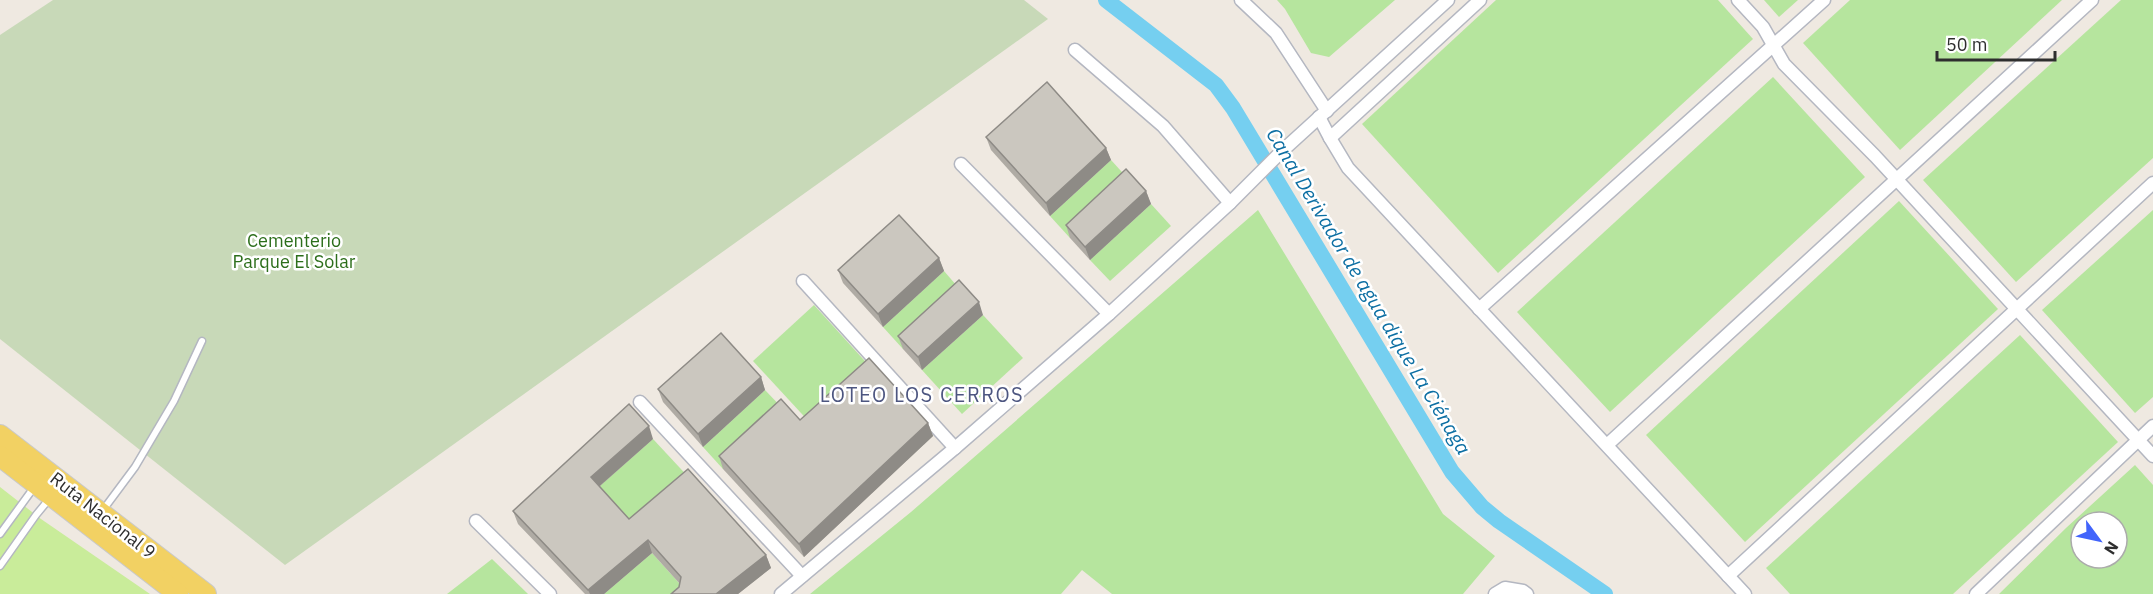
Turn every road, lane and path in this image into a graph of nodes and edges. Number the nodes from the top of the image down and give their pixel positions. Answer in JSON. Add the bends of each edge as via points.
{"nodes":[{"id":1,"x":1241,"y":0,"type":"edge"},
{"id":2,"x":1448,"y":0,"type":"edge"},
{"id":3,"x":1480,"y":0,"type":"edge"},
{"id":4,"x":1738,"y":0,"type":"edge"},
{"id":5,"x":1824,"y":0,"type":"edge"},
{"id":6,"x":2092,"y":0,"type":"edge"},
{"id":7,"x":1775,"y":45,"type":"junction"},
{"id":8,"x":1075,"y":50,"type":"dead end"},
{"id":9,"x":1323,"y":114,"type":"junction"},
{"id":10,"x":1330,"y":138,"type":"junction"},
{"id":11,"x":961,"y":164,"type":"dead end"},
{"id":12,"x":1896,"y":178,"type":"junction"},
{"id":13,"x":2153,"y":183,"type":"edge"},
{"id":14,"x":1230,"y":203,"type":"junction"},
{"id":15,"x":803,"y":281,"type":"dead end"},
{"id":16,"x":2017,"y":308,"type":"junction"},
{"id":17,"x":1479,"y":309,"type":"junction"},
{"id":18,"x":1109,"y":314,"type":"junction"},
{"id":19,"x":202,"y":341,"type":"dead end"},
{"id":20,"x":640,"y":402,"type":"dead end"},
{"id":21,"x":2153,"y":426,"type":"edge"},
{"id":22,"x":0,"y":435,"type":"edge"},
{"id":23,"x":2138,"y":439,"type":"junction"},
{"id":24,"x":1607,"y":446,"type":"junction"},
{"id":25,"x":955,"y":448,"type":"junction"},
{"id":26,"x":0,"y":456,"type":"edge"},
{"id":27,"x":2153,"y":456,"type":"edge"},
{"id":28,"x":44,"y":490,"type":"junction"},
{"id":29,"x":101,"y":513,"type":"junction"},
{"id":30,"x":476,"y":521,"type":"dead end"},
{"id":31,"x":0,"y":534,"type":"edge"},
{"id":32,"x":0,"y":566,"type":"edge"},
{"id":33,"x":802,"y":576,"type":"junction"},
{"id":34,"x":1728,"y":576,"type":"junction"},
{"id":35,"x":1525,"y":593,"type":"edge"},
{"id":36,"x":178,"y":594,"type":"edge"},
{"id":37,"x":206,"y":594,"type":"edge"},
{"id":38,"x":550,"y":594,"type":"edge"},
{"id":39,"x":781,"y":594,"type":"edge"},
{"id":40,"x":1495,"y":594,"type":"edge"},
{"id":41,"x":1745,"y":594,"type":"edge"},
{"id":42,"x":1976,"y":594,"type":"edge"}],
"edges":[{"from":1,"to":9,"type":"street","via":[[1276,33]]},
{"from":2,"to":9,"type":"street"},
{"from":3,"to":10,"type":"street"},
{"from":4,"to":7,"type":"street"},
{"from":5,"to":7,"type":"street"},
{"from":6,"to":12,"type":"street"},
{"from":7,"to":12,"type":"street","via":[[1784,63]]},
{"from":7,"to":17,"type":"street"},
{"from":8,"to":14,"type":"street","via":[[1163,126]]},
{"from":9,"to":10,"type":"street"},
{"from":9,"to":14,"type":"street"},
{"from":10,"to":17,"type":"street","via":[[1348,168]]},
{"from":11,"to":18,"type":"street"},
{"from":12,"to":16,"type":"street"},
{"from":12,"to":24,"type":"street"},
{"from":13,"to":16,"type":"street"},
{"from":14,"to":18,"type":"street"},
{"from":15,"to":25,"type":"street"},
{"from":16,"to":23,"type":"street"},
{"from":16,"to":34,"type":"street"},
{"from":17,"to":24,"type":"street"},
{"from":18,"to":25,"type":"street"},
{"from":19,"to":29,"type":"lane","via":[[174,401],[135,467]]},
{"from":20,"to":33,"type":"street"},
{"from":21,"to":23,"type":"street"},
{"from":22,"to":29,"type":"main road","name":"Ruta Nacional 9"},
{"from":23,"to":27,"type":"street"},
{"from":23,"to":42,"type":"street"},
{"from":24,"to":34,"type":"street"},
{"from":25,"to":33,"type":"street"},
{"from":26,"to":28,"type":"main road","name":"Ruta Nacional 9"},
{"from":28,"to":31,"type":"lane"},
{"from":28,"to":32,"type":"lane","via":[[36,515]]},
{"from":28,"to":36,"type":"main road","name":"Ruta Nacional 9"},
{"from":29,"to":37,"type":"main road","name":"Ruta Nacional 9"},
{"from":30,"to":38,"type":"street"},
{"from":33,"to":39,"type":"street"},
{"from":34,"to":41,"type":"street"},
{"from":35,"to":40,"type":"street","via":[[1505,588]]}]}
